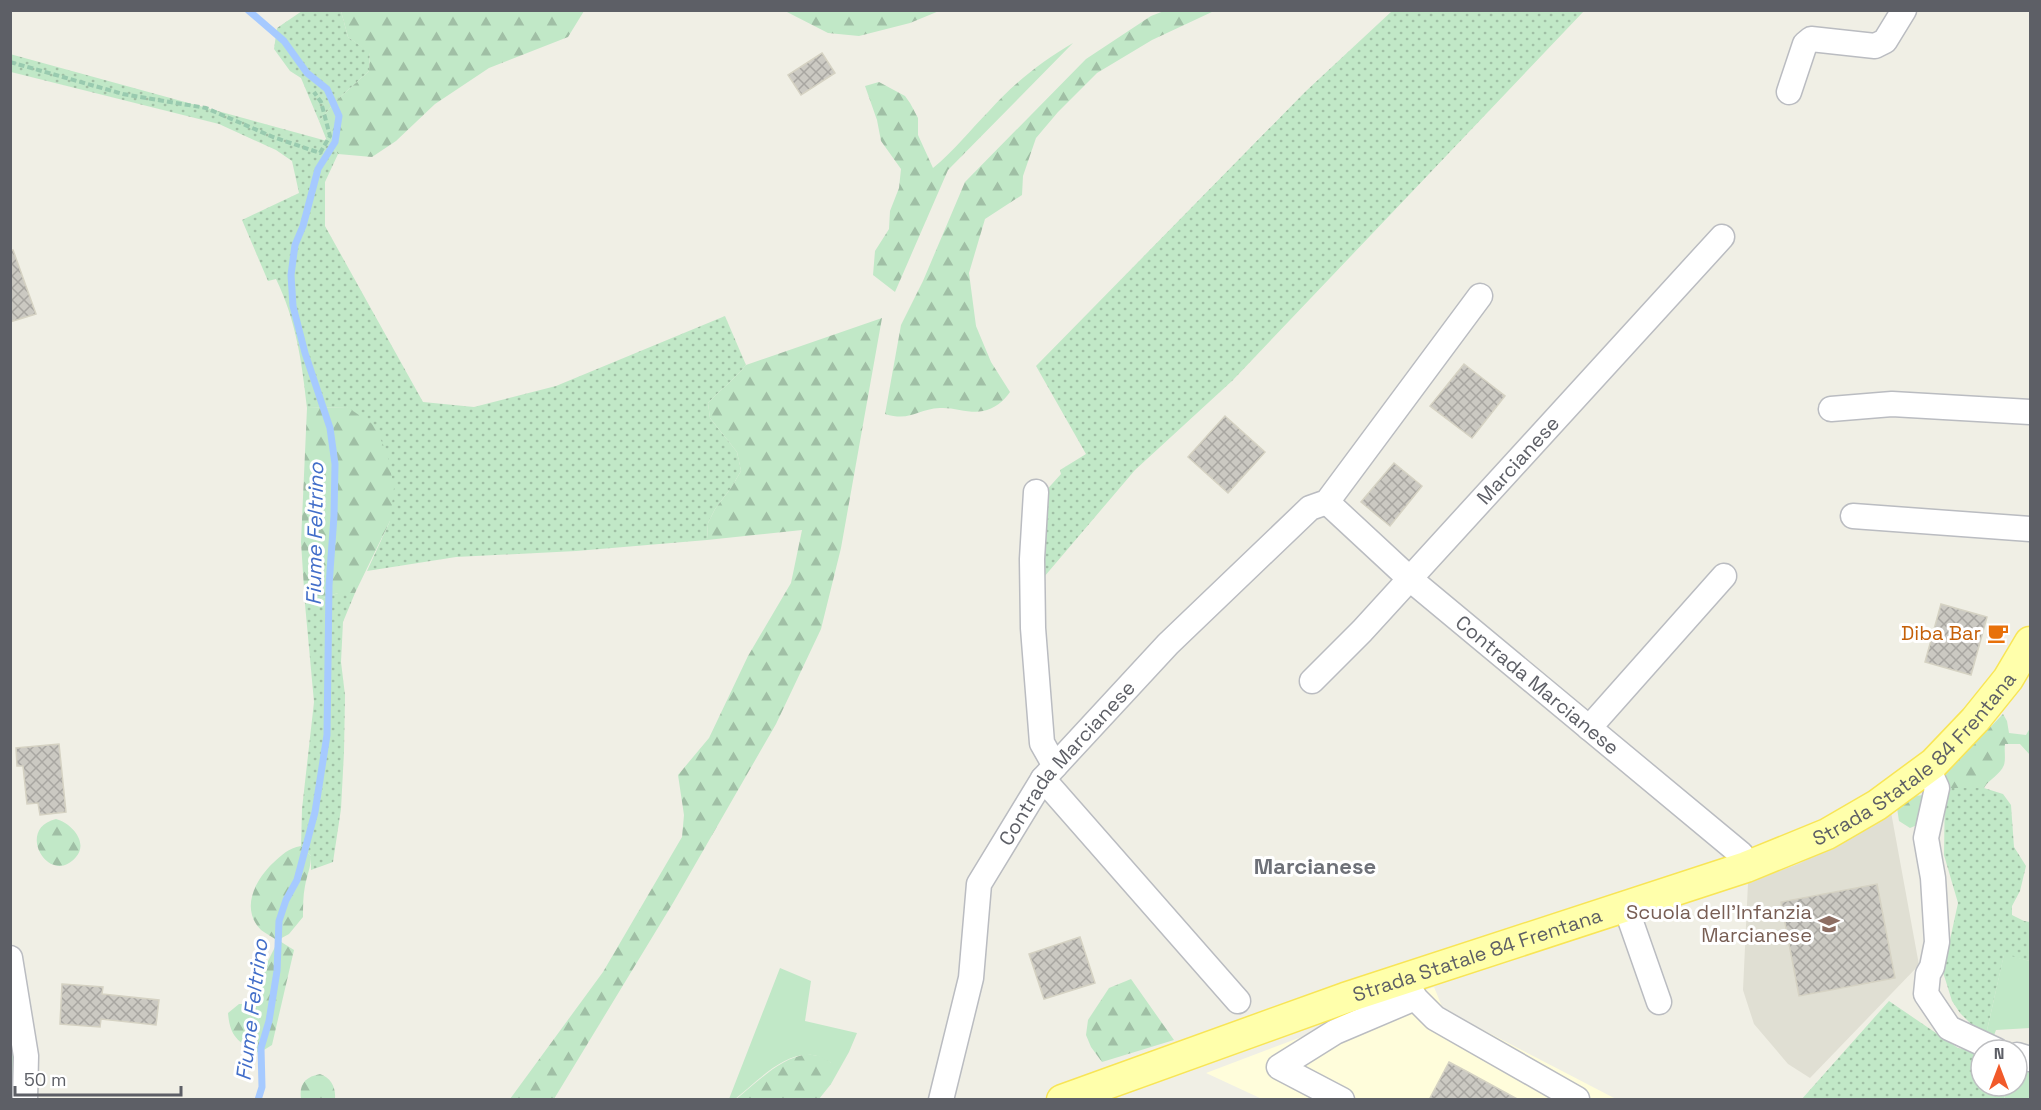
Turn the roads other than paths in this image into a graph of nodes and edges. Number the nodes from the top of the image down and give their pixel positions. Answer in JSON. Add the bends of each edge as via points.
{"nodes":[{"id":1,"x":1904,"y":10,"type":"edge"},
{"id":2,"x":1789,"y":92,"type":"dead end"},
{"id":3,"x":1722,"y":237,"type":"dead end"},
{"id":4,"x":1480,"y":296,"type":"dead end"},
{"id":5,"x":1831,"y":409,"type":"dead end"},
{"id":6,"x":2031,"y":412,"type":"edge"},
{"id":7,"x":1036,"y":492,"type":"dead end"},
{"id":8,"x":1327,"y":502,"type":"junction"},
{"id":9,"x":1853,"y":516,"type":"dead end"},
{"id":10,"x":2031,"y":529,"type":"edge"},
{"id":11,"x":1724,"y":576,"type":"dead end"},
{"id":12,"x":1410,"y":579,"type":"junction"},
{"id":13,"x":2031,"y":642,"type":"edge"},
{"id":14,"x":1312,"y":681,"type":"dead end"},
{"id":15,"x":1589,"y":729,"type":"junction"},
{"id":16,"x":1928,"y":768,"type":"junction"},
{"id":17,"x":1049,"y":773,"type":"junction"},
{"id":18,"x":1746,"y":867,"type":"junction"},
{"id":19,"x":1626,"y":908,"type":"junction"},
{"id":20,"x":10,"y":958,"type":"edge"},
{"id":21,"x":1410,"y":989,"type":"junction"},
{"id":22,"x":1238,"y":1001,"type":"dead end"},
{"id":23,"x":1659,"y":1002,"type":"dead end"},
{"id":24,"x":1970,"y":1038,"type":"edge"},
{"id":25,"x":25,"y":1100,"type":"edge"},
{"id":26,"x":941,"y":1100,"type":"edge"},
{"id":27,"x":1062,"y":1100,"type":"edge"},
{"id":28,"x":1342,"y":1100,"type":"edge"},
{"id":29,"x":1577,"y":1100,"type":"edge"}],
"edges":[{"from":1,"to":2,"type":"street","via":[[1885,41],[1875,46],[1811,39],[1804,44]]},
{"from":3,"to":12,"type":"street","name":"Marcianese"},
{"from":4,"to":8,"type":"street","name":"Contrada Marcianese"},
{"from":5,"to":6,"type":"street","via":[[1892,404]]},
{"from":7,"to":17,"type":"street","via":[[1033,628],[1042,743]]},
{"from":8,"to":12,"type":"street","name":"Contrada Marcianese"},
{"from":8,"to":17,"type":"street","name":"Contrada Marcianese","via":[[1310,508],[1168,645]]},
{"from":9,"to":10,"type":"street"},
{"from":11,"to":15,"type":"street"},
{"from":12,"to":14,"type":"street","name":"Marcianese"},
{"from":12,"to":15,"type":"street","name":"Contrada Marcianese"},
{"from":13,"to":16,"type":"main road","name":"Strada Statale 84 Frentana","via":[[1975,720]]},
{"from":15,"to":18,"type":"street","name":"Contrada Marcianese","via":[[1741,854]]},
{"from":16,"to":18,"type":"main road","name":"Strada Statale 84 Frentana","via":[[1877,805],[1827,834]]},
{"from":16,"to":24,"type":"street","via":[[1937,788],[1926,838],[1933,878],[1936,942],[1926,994],[1949,1028]]},
{"from":17,"to":22,"type":"street"},
{"from":17,"to":26,"type":"street","name":"Contrada Marcianese","via":[[979,884],[971,978]]},
{"from":18,"to":19,"type":"main road","name":"Strada Statale 84 Frentana"},
{"from":19,"to":21,"type":"main road","name":"Strada Statale 84 Frentana"},
{"from":19,"to":23,"type":"street"},
{"from":20,"to":25,"type":"street","via":[[26,1056]]},
{"from":21,"to":27,"type":"main road","name":"Strada Statale 84 Frentana","via":[[1345,998]]},
{"from":21,"to":28,"type":"street","via":[[1279,1067]]},
{"from":21,"to":29,"type":"street","via":[[1435,1018]]}]}
